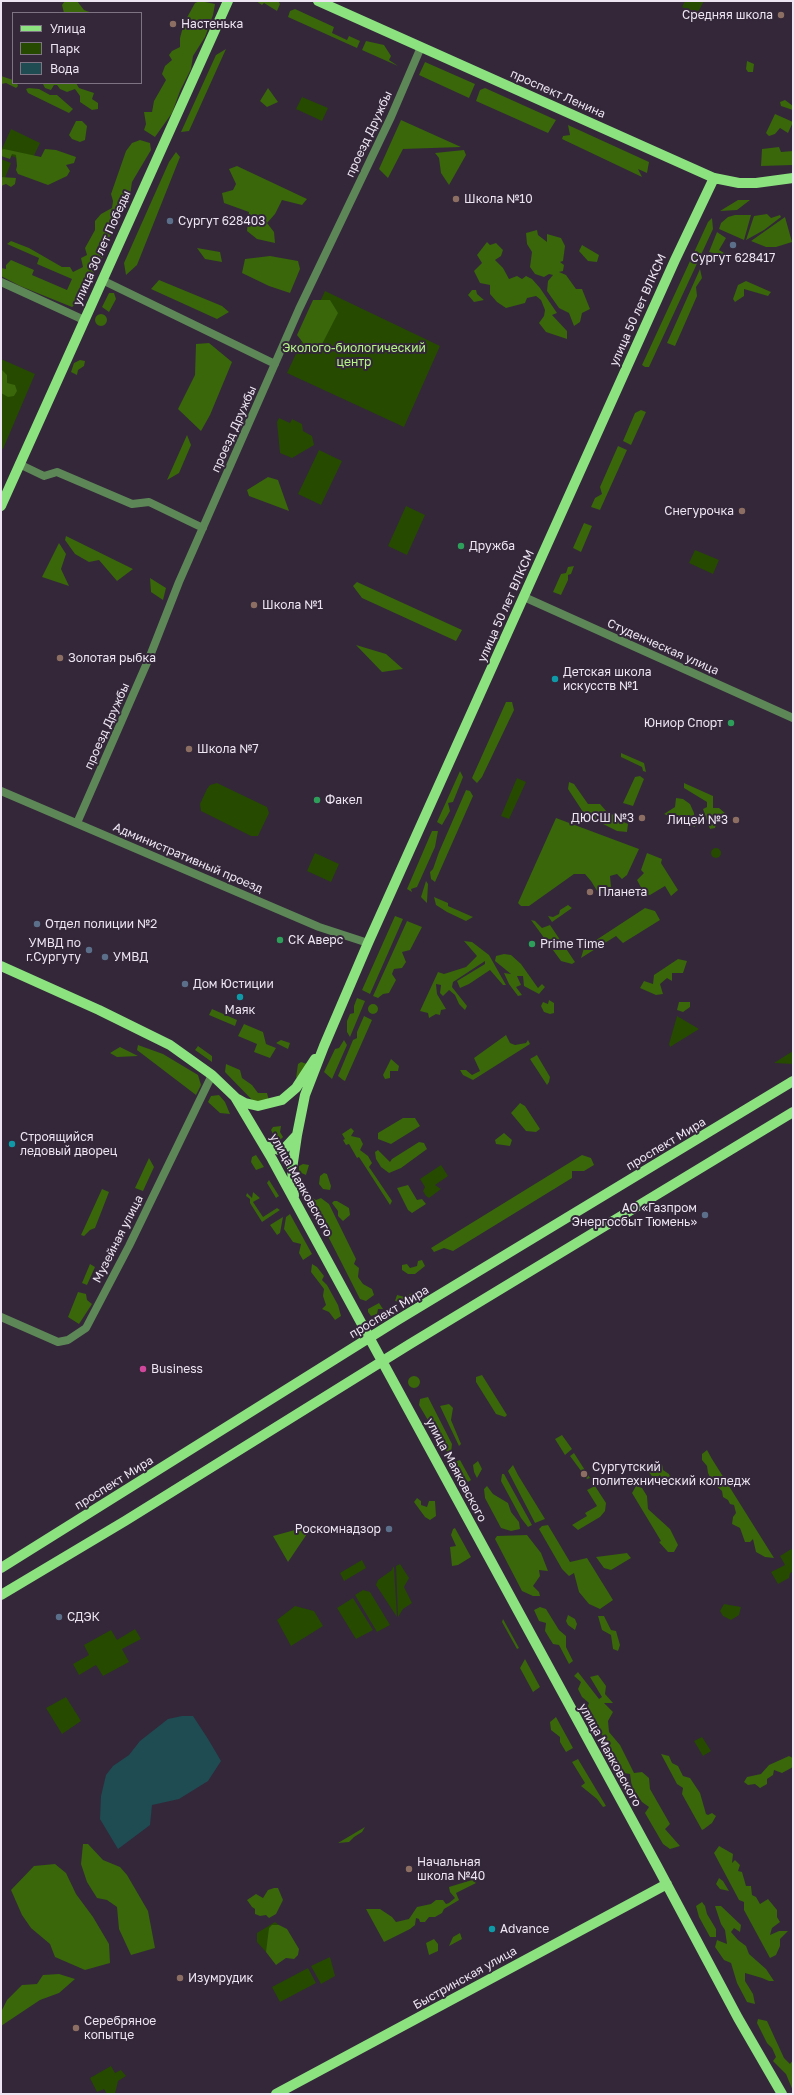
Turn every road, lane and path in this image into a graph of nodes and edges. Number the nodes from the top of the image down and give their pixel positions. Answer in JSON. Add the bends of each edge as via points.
{"nodes":[{"id":1,"x":228,"y":1,"type":"edge"},
{"id":2,"x":318,"y":1,"type":"edge"},
{"id":3,"x":421,"y":47,"type":"junction"},
{"id":4,"x":714,"y":178,"type":"junction"},
{"id":5,"x":793,"y":178,"type":"edge"},
{"id":6,"x":102,"y":280,"type":"junction"},
{"id":7,"x":1,"y":282,"type":"edge"},
{"id":8,"x":84,"y":320,"type":"junction"},
{"id":9,"x":275,"y":364,"type":"junction"},
{"id":10,"x":19,"y":464,"type":"junction"},
{"id":11,"x":1,"y":506,"type":"edge"},
{"id":12,"x":203,"y":528,"type":"junction"},
{"id":13,"x":524,"y":597,"type":"junction"},
{"id":14,"x":793,"y":718,"type":"edge"},
{"id":15,"x":1,"y":791,"type":"edge"},
{"id":16,"x":77,"y":823,"type":"junction"},
{"id":17,"x":368,"y":943,"type":"junction"},
{"id":18,"x":1,"y":966,"type":"edge"},
{"id":19,"x":324,"y":1046,"type":"junction"},
{"id":20,"x":212,"y":1074,"type":"junction"},
{"id":21,"x":793,"y":1082,"type":"edge"},
{"id":22,"x":235,"y":1097,"type":"junction"},
{"id":23,"x":793,"y":1112,"type":"edge"},
{"id":24,"x":296,"y":1135,"type":"junction"},
{"id":25,"x":265,"y":1146,"type":"junction"},
{"id":26,"x":295,"y":1202,"type":"junction"},
{"id":27,"x":1,"y":1317,"type":"edge"},
{"id":28,"x":370,"y":1339,"type":"junction"},
{"id":29,"x":383,"y":1362,"type":"junction"},
{"id":30,"x":1,"y":1568,"type":"edge"},
{"id":31,"x":1,"y":1595,"type":"edge"},
{"id":32,"x":667,"y":1884,"type":"junction"},
{"id":33,"x":276,"y":2094,"type":"edge"},
{"id":34,"x":782,"y":2094,"type":"edge"}],
"edges":[{"from":1,"to":6,"type":"main road","name":"улица 30 лет Победы"},
{"from":2,"to":3,"type":"main road","name":"проспект Ленина"},
{"from":3,"to":4,"type":"main road","name":"проспект Ленина"},
{"from":3,"to":9,"type":"street","name":"проезд Дружбы","via":[[391,117]]},
{"from":4,"to":5,"type":"main road","name":"проспект Ленина","via":[[756,183]]},
{"from":4,"to":13,"type":"main road","name":"улица 50 лет ВЛКСМ"},
{"from":6,"to":8,"type":"main road","name":"улица 30 лет Победы"},
{"from":6,"to":9,"type":"street"},
{"from":7,"to":8,"type":"street"},
{"from":8,"to":10,"type":"main road","name":"улица 30 лет Победы"},
{"from":9,"to":12,"type":"street","name":"проезд Дружбы"},
{"from":10,"to":11,"type":"main road","name":"улица 30 лет Победы"},
{"from":10,"to":12,"type":"street","via":[[44,476],[57,472],[132,504],[149,502]]},
{"from":12,"to":16,"type":"street","name":"проезд Дружбы"},
{"from":13,"to":14,"type":"street","name":"Студенческая улица"},
{"from":13,"to":17,"type":"main road","name":"улица 50 лет ВЛКСМ"},
{"from":15,"to":16,"type":"street","name":"Административный проезд"},
{"from":16,"to":17,"type":"street","name":"Административный проезд","via":[[319,927]]},
{"from":17,"to":19,"type":"main road","name":"улица 50 лет ВЛКСМ"},
{"from":18,"to":20,"type":"main road","name":"улица Маяковского","via":[[148,1033]]},
{"from":19,"to":22,"type":"main road","name":"улица 50 лет ВЛКСМ","via":[[296,1088],[282,1100],[258,1106],[245,1104]]},
{"from":19,"to":24,"type":"main road","name":"улица 50 лет ВЛКСМ","via":[[305,1095]]},
{"from":20,"to":22,"type":"main road","name":"улица Маяковского"},
{"from":20,"to":27,"type":"street","name":"Музейная улица","via":[[129,1246],[86,1328],[68,1340],[58,1342]]},
{"from":21,"to":28,"type":"main road","name":"проспект Мира"},
{"from":22,"to":25,"type":"main road","name":"улица Маяковского"},
{"from":23,"to":29,"type":"main road"},
{"from":24,"to":25,"type":"main road","via":[[285,1148],[279,1150]]},
{"from":24,"to":26,"type":"main road","name":"улица 50 лет ВЛКСМ","via":[[292,1169]]},
{"from":25,"to":26,"type":"main road","name":"улица Маяковского"},
{"from":26,"to":28,"type":"main road","name":"улица Маяковского"},
{"from":28,"to":29,"type":"main road","name":"улица Маяковского"},
{"from":28,"to":30,"type":"main road","name":"проспект Мира"},
{"from":29,"to":31,"type":"main road"},
{"from":29,"to":32,"type":"main road","name":"улица Маяковского"},
{"from":32,"to":33,"type":"main road","name":"Быстринская улица"},
{"from":32,"to":34,"type":"main road","name":"улица Маяковского","via":[[738,2018]]}]}
